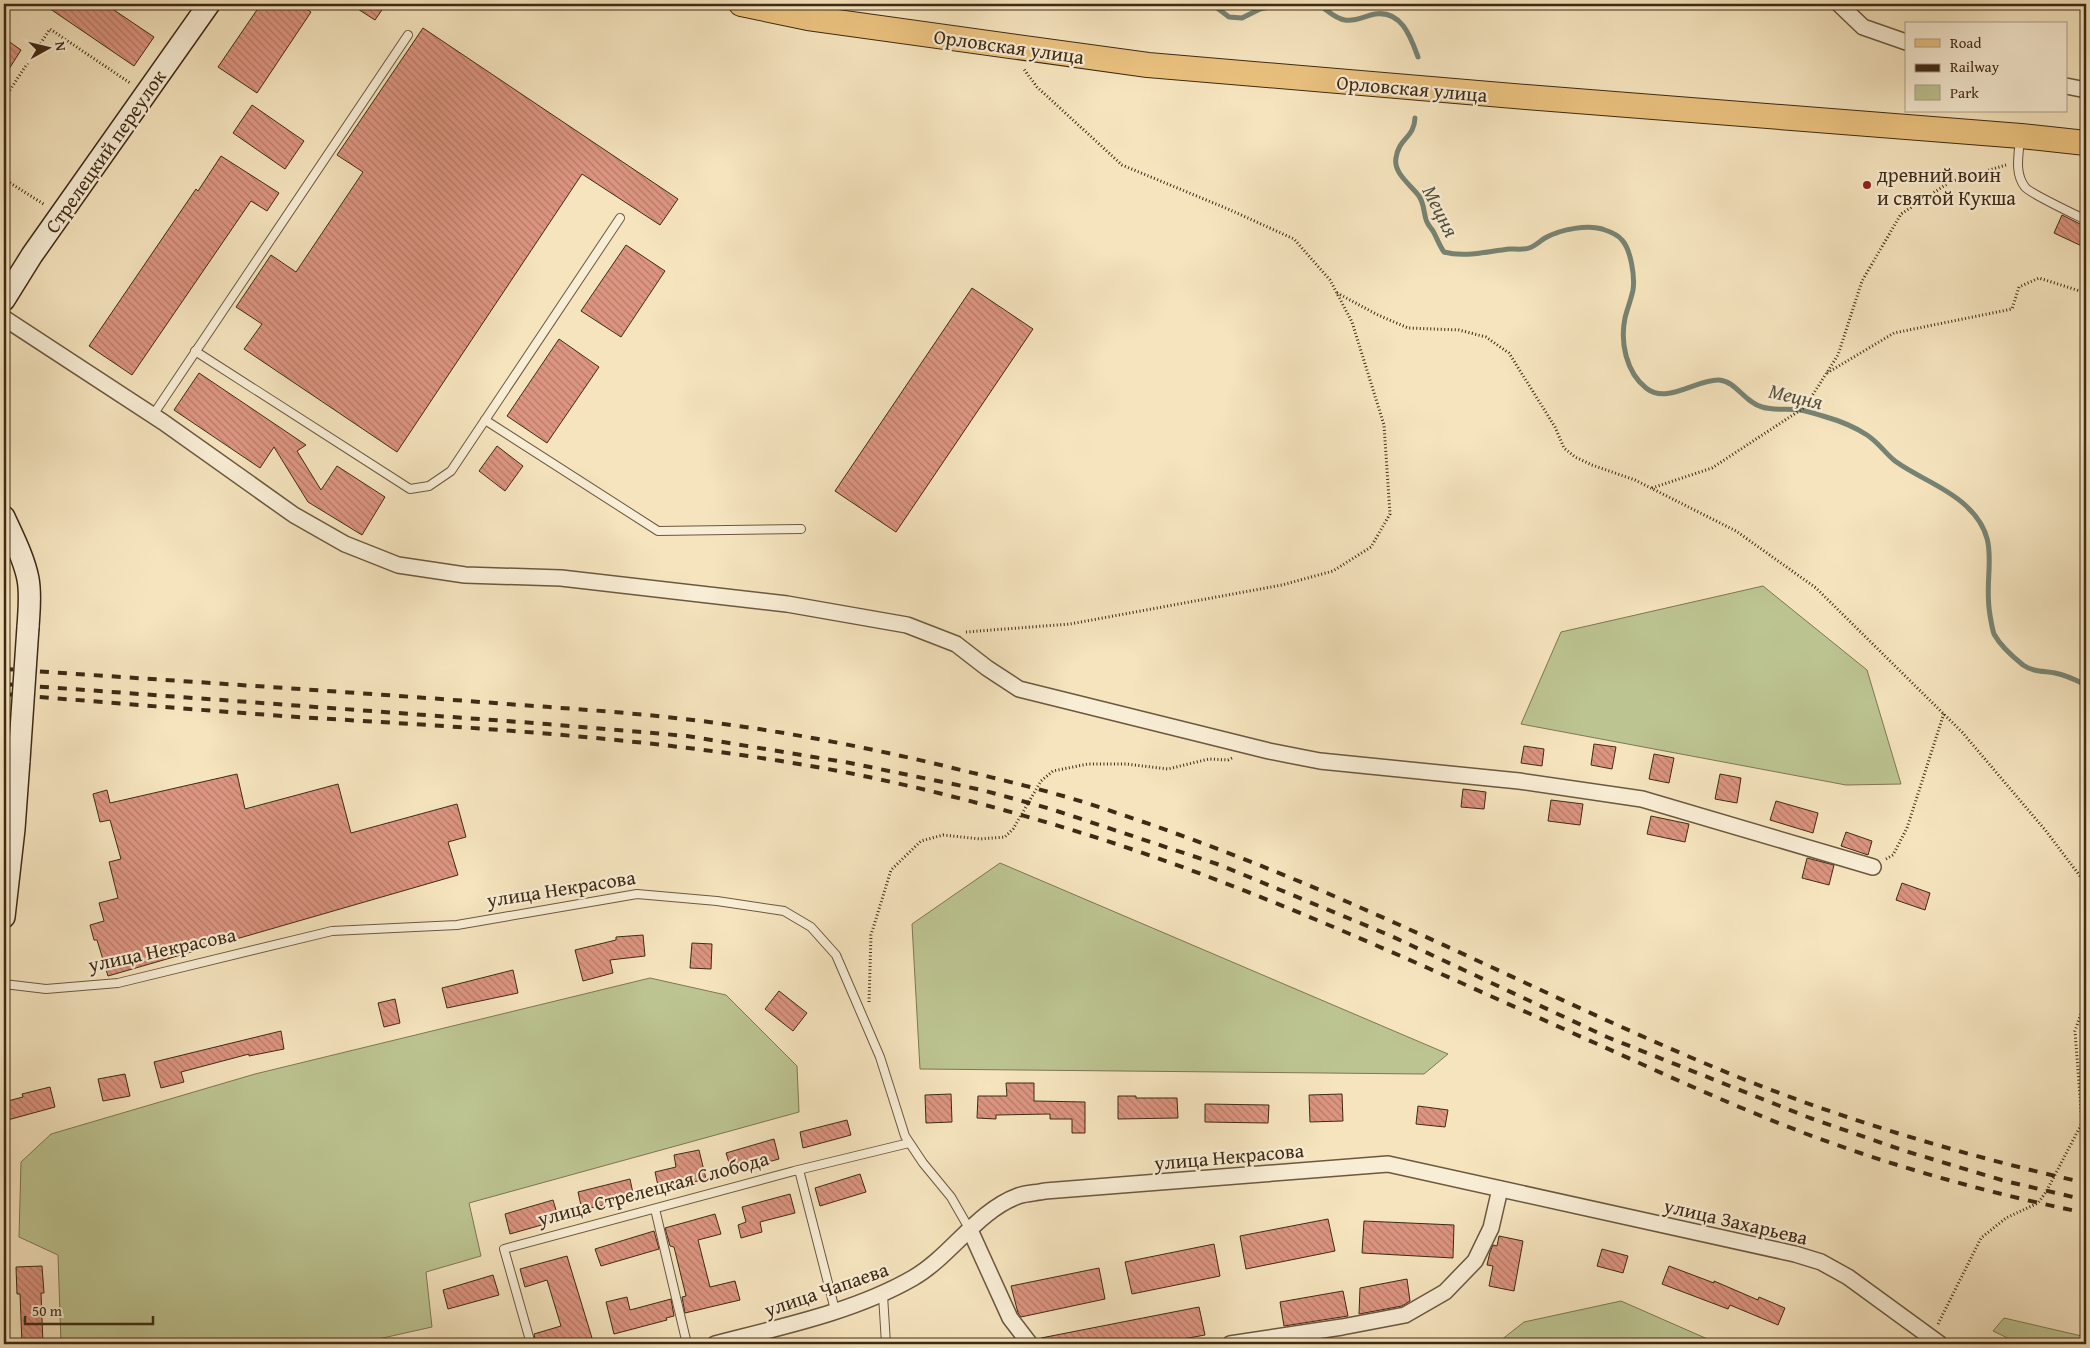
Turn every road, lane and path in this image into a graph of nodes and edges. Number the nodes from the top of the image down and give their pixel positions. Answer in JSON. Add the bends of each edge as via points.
{"nodes":[{"id":1,"x":209,"y":4,"type":"edge"},
{"id":2,"x":741,"y":4,"type":"edge"},
{"id":3,"x":1839,"y":4,"type":"edge"},
{"id":4,"x":408,"y":35,"type":"dead end"},
{"id":5,"x":1905,"y":42,"type":"edge"},
{"id":6,"x":1006,"y":45,"type":"junction"},
{"id":7,"x":130,"y":83,"type":"dead end"},
{"id":8,"x":2068,"y":86,"type":"edge"},
{"id":9,"x":2086,"y":90,"type":"edge"},
{"id":10,"x":4,"y":99,"type":"edge"},
{"id":11,"x":2021,"y":136,"type":"junction"},
{"id":12,"x":2086,"y":143,"type":"edge"},
{"id":13,"x":2018,"y":161,"type":"junction"},
{"id":14,"x":4,"y":179,"type":"edge"},
{"id":15,"x":48,"y":206,"type":"dead end"},
{"id":16,"x":620,"y":218,"type":"dead end"},
{"id":17,"x":2086,"y":220,"type":"edge"},
{"id":18,"x":1337,"y":293,"type":"junction"},
{"id":19,"x":2086,"y":293,"type":"edge"},
{"id":20,"x":4,"y":300,"type":"edge"},
{"id":21,"x":4,"y":318,"type":"edge"},
{"id":22,"x":195,"y":351,"type":"junction"},
{"id":23,"x":1826,"y":374,"type":"junction"},
{"id":24,"x":153,"y":415,"type":"junction"},
{"id":25,"x":485,"y":420,"type":"junction"},
{"id":26,"x":1651,"y":488,"type":"junction"},
{"id":27,"x":4,"y":517,"type":"edge"},
{"id":28,"x":801,"y":529,"type":"dead end"},
{"id":29,"x":961,"y":632,"type":"dead end"},
{"id":30,"x":1944,"y":713,"type":"junction"},
{"id":31,"x":1247,"y":745,"type":"junction"},
{"id":32,"x":1873,"y":867,"type":"joint"},
{"id":33,"x":2086,"y":884,"type":"edge"},
{"id":34,"x":4,"y":917,"type":"edge"},
{"id":35,"x":2086,"y":977,"type":"edge"},
{"id":36,"x":4,"y":984,"type":"edge"},
{"id":37,"x":862,"y":1015,"type":"junction"},
{"id":38,"x":909,"y":1143,"type":"junction"},
{"id":39,"x":799,"y":1170,"type":"junction"},
{"id":40,"x":1500,"y":1189,"type":"junction"},
{"id":41,"x":656,"y":1208,"type":"junction"},
{"id":42,"x":968,"y":1232,"type":"junction"},
{"id":43,"x":883,"y":1295,"type":"junction"},
{"id":44,"x":835,"y":1310,"type":"junction"},
{"id":45,"x":1935,"y":1341,"type":"edge"},
{"id":46,"x":531,"y":1344,"type":"edge"},
{"id":47,"x":687,"y":1344,"type":"edge"},
{"id":48,"x":714,"y":1344,"type":"edge"},
{"id":49,"x":886,"y":1344,"type":"edge"},
{"id":50,"x":1030,"y":1344,"type":"edge"},
{"id":51,"x":1230,"y":1344,"type":"edge"}],
"edges":[{"from":1,"to":20,"type":"main road","name":"Стрелецкий переулок","via":[[32,255]]},
{"from":2,"to":6,"type":"main road","name":"Орловская улица","via":[[808,18]]},
{"from":3,"to":5,"type":"street","via":[[1863,27]]},
{"from":4,"to":22,"type":"lane"},
{"from":6,"to":11,"type":"main road","name":"Орловская улица","via":[[1148,65]]},
{"from":6,"to":18,"type":"path","via":[[1037,86],[1122,165],[1294,239],[1330,280]]},
{"from":7,"to":10,"type":"path","via":[[50,29]]},
{"from":8,"to":9,"type":"street"},
{"from":11,"to":12,"type":"main road","name":"Орловская улица"},
{"from":11,"to":13,"type":"lane"},
{"from":13,"to":17,"type":"lane","via":[[2019,176],[2025,189]]},
{"from":13,"to":23,"type":"path","via":[[1950,182],[1901,214],[1862,281],[1838,355]]},
{"from":14,"to":15,"type":"path"},
{"from":16,"to":25,"type":"lane"},
{"from":18,"to":26,"type":"path","via":[[1408,328],[1459,330],[1486,337],[1509,352],[1555,427],[1564,448],[1592,465]]},
{"from":18,"to":29,"type":"path","via":[[1352,322],[1384,425],[1390,514],[1371,547],[1333,571],[1282,585],[1070,624]]},
{"from":19,"to":23,"type":"path","via":[[2039,278],[2019,286],[2012,308],[1894,333]]},
{"from":21,"to":24,"type":"street"},
{"from":22,"to":24,"type":"lane"},
{"from":22,"to":25,"type":"lane","via":[[410,489],[429,486],[451,471]]},
{"from":23,"to":26,"type":"path","via":[[1805,407],[1712,468]]},
{"from":24,"to":31,"type":"street","via":[[294,515],[345,544],[398,565],[465,575],[561,578],[787,604],[906,625],[956,644],[1019,689]]},
{"from":25,"to":28,"type":"lane","via":[[658,532]]},
{"from":26,"to":30,"type":"path","via":[[1736,531],[1816,588]]},
{"from":27,"to":34,"type":"main road","bridge":true,"via":[[28,579],[30,600],[14,829]]},
{"from":30,"to":32,"type":"path","via":[[1907,828],[1893,855]]},
{"from":30,"to":33,"type":"path","via":[[2046,830]]},
{"from":31,"to":32,"type":"street","via":[[1320,761],[1519,781],[1642,799]]},
{"from":31,"to":37,"type":"path","via":[[1244,753],[1228,760],[1209,759],[1168,769],[1088,764],[1053,771],[1041,781],[1005,837],[980,839],[943,835],[921,840],[891,870],[871,935],[871,999]]},
{"from":35,"to":45,"type":"path","via":[[2086,999],[2075,1031],[2082,1123],[2038,1203],[2006,1218],[1981,1238]]},
{"from":36,"to":37,"type":"lane","name":"улица Некрасова","via":[[46,989],[118,983],[332,931],[457,925],[637,894],[784,911],[811,927],[836,955]]},
{"from":37,"to":38,"type":"lane","name":"улица Некрасова"},
{"from":38,"to":39,"type":"lane","name":"улица Стрелецкая Слобода"},
{"from":38,"to":42,"type":"lane","name":"улица Некрасова","via":[[951,1197]]},
{"from":39,"to":41,"type":"lane","name":"улица Стрелецкая Слобода"},
{"from":39,"to":44,"type":"lane"},
{"from":40,"to":42,"type":"street","name":"улица Некрасова","via":[[1388,1164],[1045,1191],[1019,1196],[995,1208]]},
{"from":40,"to":45,"type":"street","name":"улица Захарьева","via":[[1821,1262],[1848,1277]]},
{"from":40,"to":51,"type":"street","via":[[1491,1228],[1475,1261],[1446,1292],[1405,1315]]},
{"from":41,"to":46,"type":"lane","name":"улица Стрелецкая Слобода","via":[[504,1249]]},
{"from":41,"to":47,"type":"lane"},
{"from":42,"to":43,"type":"street","name":"улица Чапаева","via":[[916,1277]]},
{"from":42,"to":50,"type":"street","via":[[1010,1318]]},
{"from":43,"to":44,"type":"street","name":"улица Чапаева"},
{"from":43,"to":49,"type":"lane"},
{"from":44,"to":48,"type":"street","name":"улица Чапаева"}]}
